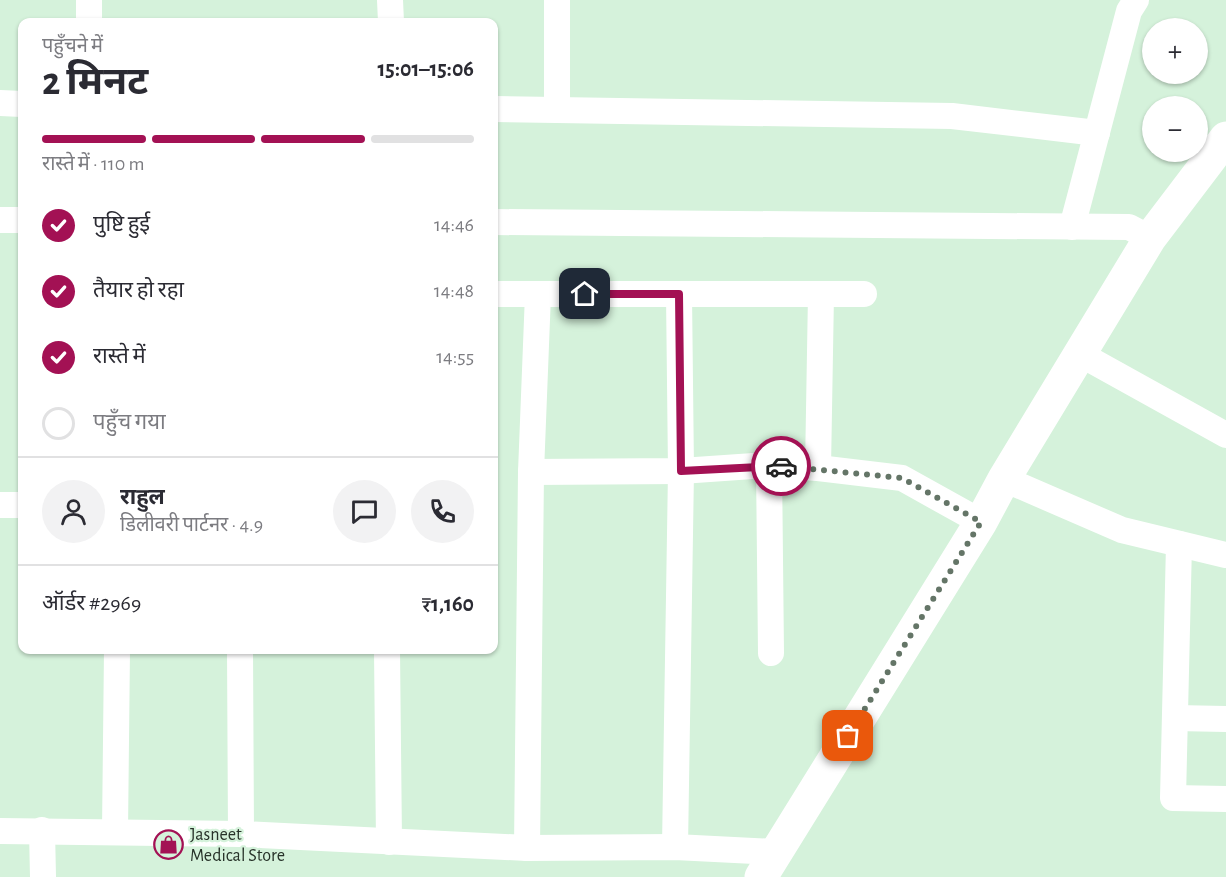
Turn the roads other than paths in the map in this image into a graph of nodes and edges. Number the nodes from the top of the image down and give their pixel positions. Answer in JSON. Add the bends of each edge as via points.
{"nodes":[{"id":1,"x":89,"y":0,"type":"edge"},
{"id":2,"x":390,"y":0,"type":"edge"},
{"id":3,"x":557,"y":0,"type":"edge"},
{"id":4,"x":1136,"y":0,"type":"edge"},
{"id":5,"x":89,"y":18,"type":"edge"},
{"id":6,"x":391,"y":18,"type":"edge"},
{"id":7,"x":0,"y":103,"type":"edge"},
{"id":8,"x":18,"y":104,"type":"edge"},
{"id":9,"x":498,"y":109,"type":"edge"},
{"id":10,"x":557,"y":109,"type":"junction"},
{"id":11,"x":1097,"y":133,"type":"junction"},
{"id":12,"x":1226,"y":138,"type":"edge"},
{"id":13,"x":0,"y":220,"type":"edge"},
{"id":14,"x":18,"y":220,"type":"edge"},
{"id":15,"x":498,"y":222,"type":"edge"},
{"id":16,"x":1072,"y":227,"type":"junction"},
{"id":17,"x":1150,"y":238,"type":"junction"},
{"id":18,"x":498,"y":294,"type":"edge"},
{"id":19,"x":538,"y":294,"type":"junction"},
{"id":20,"x":679,"y":294,"type":"junction"},
{"id":21,"x":821,"y":294,"type":"junction"},
{"id":22,"x":864,"y":294,"type":"dead end"},
{"id":23,"x":1080,"y":354,"type":"junction"},
{"id":24,"x":1226,"y":435,"type":"edge"},
{"id":25,"x":769,"y":465,"type":"junction"},
{"id":26,"x":818,"y":468,"type":"junction"},
{"id":27,"x":681,"y":471,"type":"junction"},
{"id":28,"x":531,"y":472,"type":"junction"},
{"id":29,"x":1004,"y":479,"type":"junction"},
{"id":30,"x":0,"y":505,"type":"edge"},
{"id":31,"x":18,"y":505,"type":"edge"},
{"id":32,"x":981,"y":522,"type":"junction"},
{"id":33,"x":1179,"y":544,"type":"junction"},
{"id":34,"x":1226,"y":555,"type":"edge"},
{"id":35,"x":771,"y":653,"type":"dead end"},
{"id":36,"x":117,"y":654,"type":"edge"},
{"id":37,"x":240,"y":654,"type":"edge"},
{"id":38,"x":387,"y":654,"type":"edge"},
{"id":39,"x":1175,"y":718,"type":"junction"},
{"id":40,"x":1226,"y":719,"type":"edge"},
{"id":41,"x":1226,"y":799,"type":"edge"},
{"id":42,"x":42,"y":830,"type":"junction"},
{"id":43,"x":0,"y":831,"type":"edge"},
{"id":44,"x":114,"y":831,"type":"junction"},
{"id":45,"x":241,"y":834,"type":"junction"},
{"id":46,"x":389,"y":842,"type":"junction"},
{"id":47,"x":675,"y":847,"type":"junction"},
{"id":48,"x":527,"y":848,"type":"junction"},
{"id":49,"x":768,"y":865,"type":"edge"},
{"id":50,"x":43,"y":877,"type":"edge"}],
"edges":[{"from":1,"to":5,"type":"street"},
{"from":2,"to":6,"type":"street"},
{"from":3,"to":10,"type":"street"},
{"from":4,"to":11,"type":"street","via":[[1129,11]]},
{"from":7,"to":8,"type":"street"},
{"from":9,"to":10,"type":"street"},
{"from":10,"to":11,"type":"street","via":[[952,116]]},
{"from":11,"to":16,"type":"street"},
{"from":12,"to":17,"type":"main road"},
{"from":13,"to":14,"type":"street"},
{"from":15,"to":16,"type":"street"},
{"from":16,"to":17,"type":"street","via":[[1129,227]]},
{"from":17,"to":23,"type":"main road"},
{"from":18,"to":19,"type":"street"},
{"from":19,"to":20,"type":"street"},
{"from":19,"to":28,"type":"street"},
{"from":20,"to":21,"type":"street"},
{"from":20,"to":27,"type":"street"},
{"from":21,"to":22,"type":"street"},
{"from":21,"to":26,"type":"street"},
{"from":23,"to":24,"type":"street"},
{"from":23,"to":29,"type":"main road"},
{"from":25,"to":26,"type":"street"},
{"from":25,"to":27,"type":"street"},
{"from":25,"to":35,"type":"street"},
{"from":26,"to":32,"type":"street","via":[[902,478]]},
{"from":27,"to":28,"type":"street"},
{"from":27,"to":47,"type":"street"},
{"from":28,"to":48,"type":"street"},
{"from":29,"to":32,"type":"main road"},
{"from":29,"to":33,"type":"street","via":[[1122,530]]},
{"from":30,"to":31,"type":"street"},
{"from":32,"to":49,"type":"main road"},
{"from":33,"to":34,"type":"street"},
{"from":33,"to":39,"type":"street"},
{"from":36,"to":44,"type":"street"},
{"from":37,"to":45,"type":"street"},
{"from":38,"to":46,"type":"street"},
{"from":39,"to":40,"type":"street"},
{"from":39,"to":41,"type":"street","via":[[1173,798]]},
{"from":42,"to":43,"type":"street"},
{"from":42,"to":44,"type":"street"},
{"from":42,"to":50,"type":"street"},
{"from":44,"to":45,"type":"street"},
{"from":45,"to":46,"type":"street"},
{"from":46,"to":48,"type":"street"},
{"from":47,"to":48,"type":"street"},
{"from":47,"to":49,"type":"street"}]}
